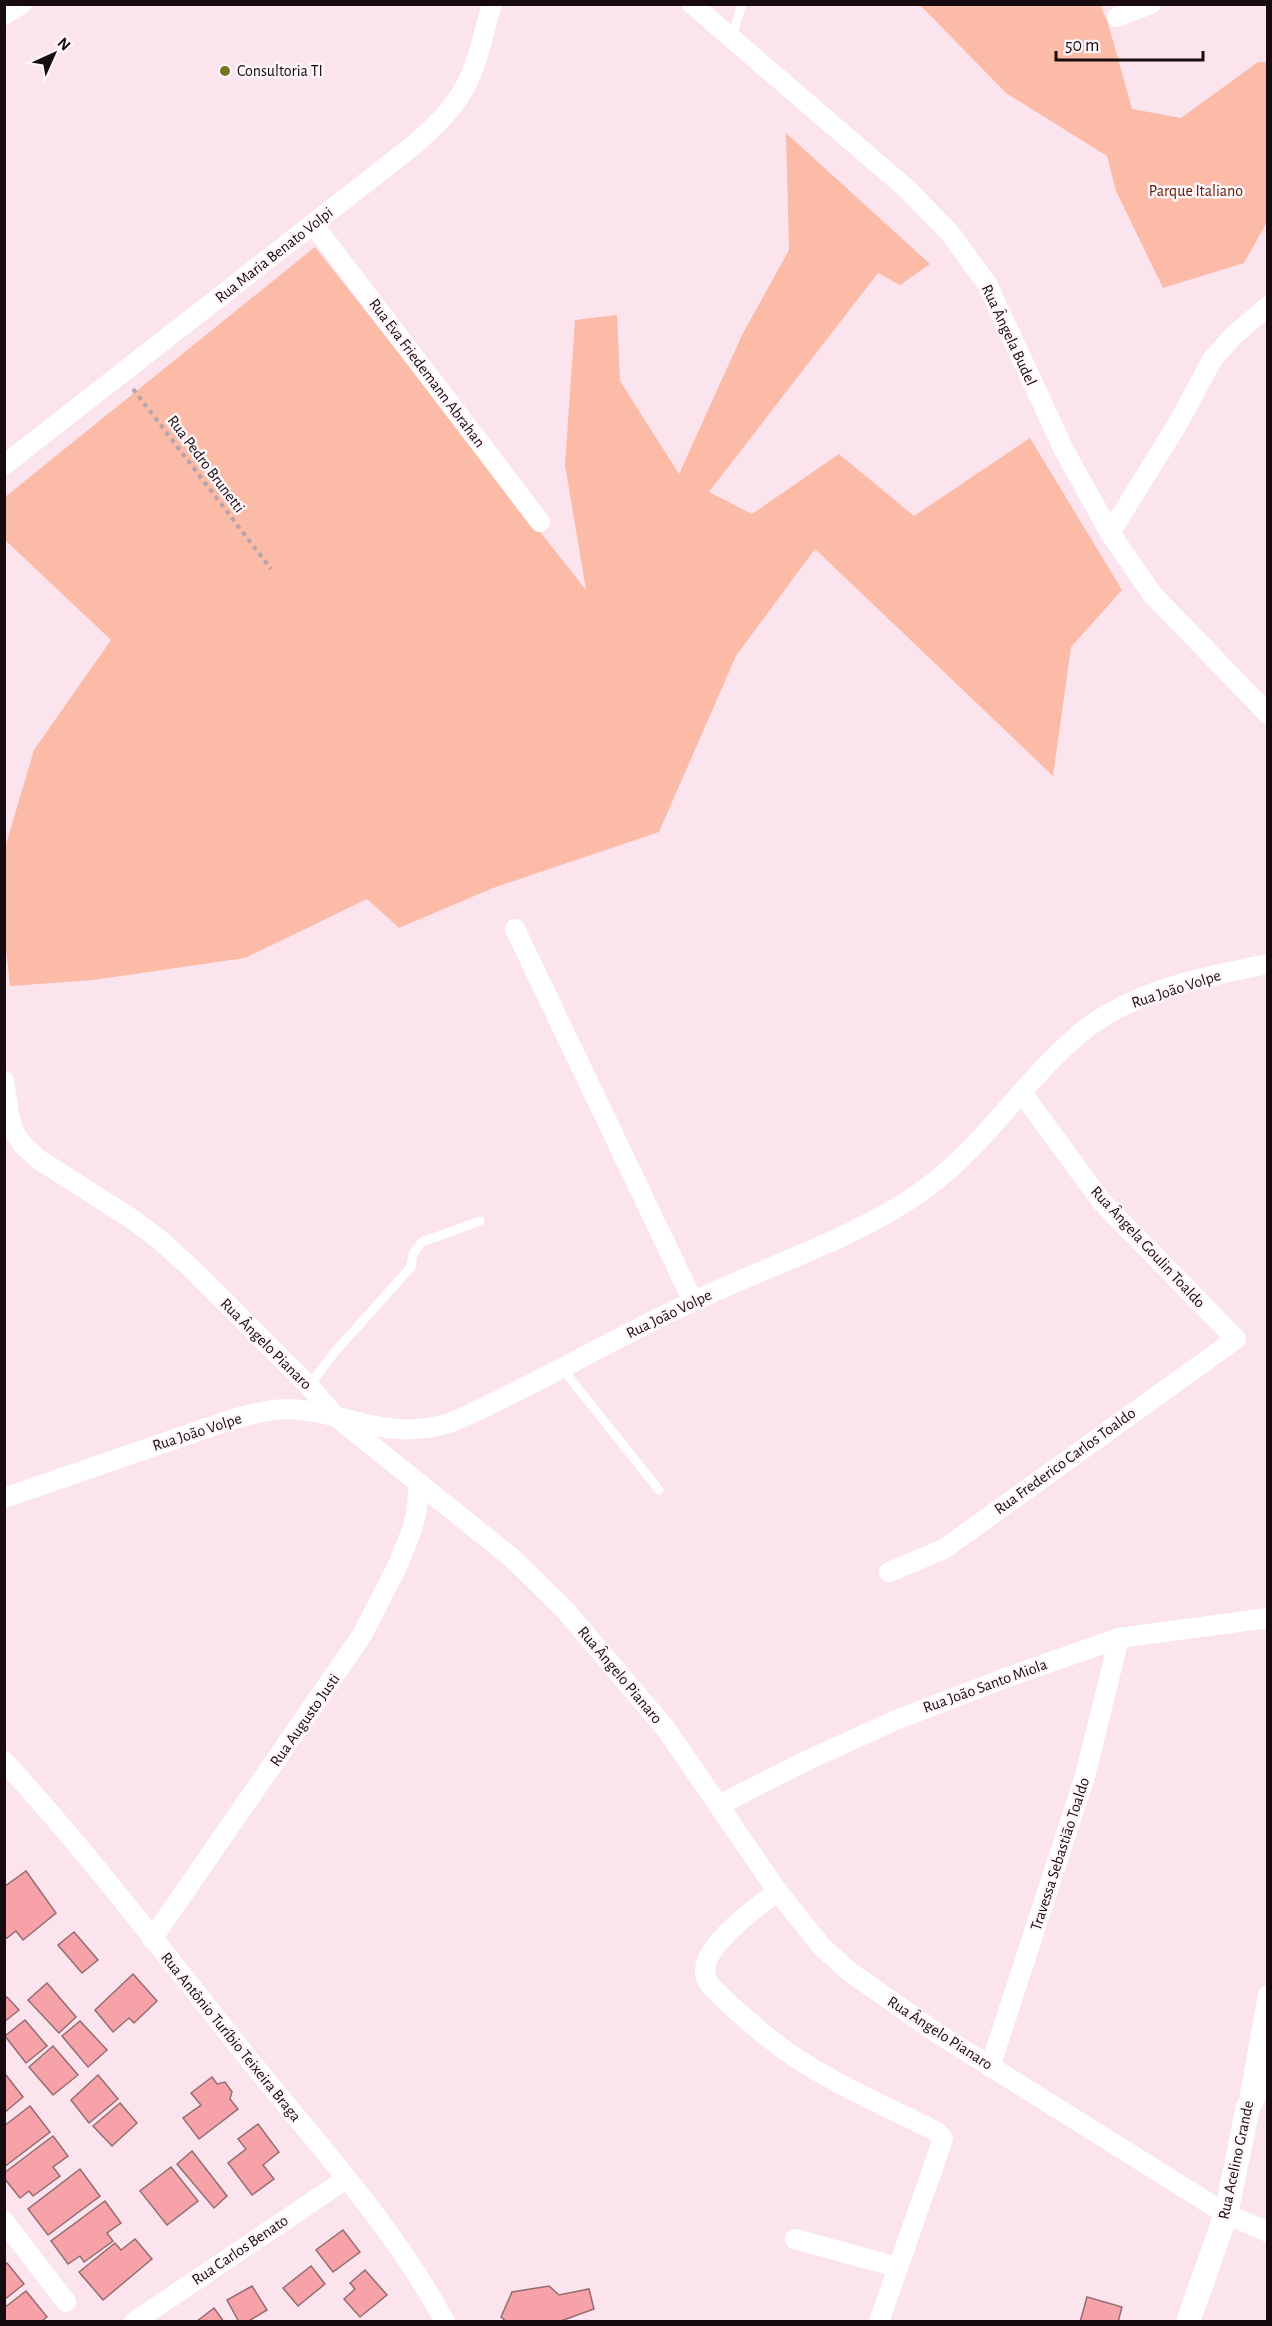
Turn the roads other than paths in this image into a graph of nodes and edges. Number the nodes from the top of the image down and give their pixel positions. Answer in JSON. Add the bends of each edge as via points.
{"nodes":[{"id":1,"x":22,"y":4,"type":"edge"},
{"id":2,"x":492,"y":4,"type":"edge"},
{"id":3,"x":692,"y":4,"type":"edge"},
{"id":4,"x":742,"y":4,"type":"edge"},
{"id":5,"x":1151,"y":4,"type":"edge"},
{"id":6,"x":4,"y":15,"type":"edge"},
{"id":7,"x":1117,"y":17,"type":"dead end"},
{"id":8,"x":732,"y":37,"type":"junction"},
{"id":9,"x":314,"y":224,"type":"junction"},
{"id":10,"x":1268,"y":306,"type":"edge"},
{"id":11,"x":4,"y":465,"type":"edge"},
{"id":12,"x":540,"y":522,"type":"dead end"},
{"id":13,"x":1110,"y":533,"type":"junction"},
{"id":14,"x":1268,"y":714,"type":"edge"},
{"id":15,"x":515,"y":929,"type":"dead end"},
{"id":16,"x":1268,"y":964,"type":"edge"},
{"id":17,"x":4,"y":1081,"type":"edge"},
{"id":18,"x":1022,"y":1093,"type":"junction"},
{"id":19,"x":480,"y":1221,"type":"dead end"},
{"id":20,"x":693,"y":1301,"type":"junction"},
{"id":21,"x":1236,"y":1339,"type":"joint"},
{"id":22,"x":561,"y":1367,"type":"junction"},
{"id":23,"x":309,"y":1386,"type":"junction"},
{"id":24,"x":335,"y":1416,"type":"junction"},
{"id":25,"x":419,"y":1483,"type":"junction"},
{"id":26,"x":658,"y":1490,"type":"dead end"},
{"id":27,"x":4,"y":1498,"type":"edge"},
{"id":28,"x":889,"y":1572,"type":"dead end"},
{"id":29,"x":1268,"y":1618,"type":"edge"},
{"id":30,"x":1119,"y":1638,"type":"junction"},
{"id":31,"x":4,"y":1761,"type":"edge"},
{"id":32,"x":719,"y":1805,"type":"junction"},
{"id":33,"x":777,"y":1892,"type":"junction"},
{"id":34,"x":152,"y":1939,"type":"junction"},
{"id":35,"x":1268,"y":1995,"type":"edge"},
{"id":36,"x":990,"y":2067,"type":"junction"},
{"id":37,"x":1268,"y":2071,"type":"edge"},
{"id":38,"x":1248,"y":2107,"type":"junction"},
{"id":39,"x":346,"y":2179,"type":"junction"},
{"id":40,"x":1226,"y":2214,"type":"junction"},
{"id":41,"x":4,"y":2221,"type":"edge"},
{"id":42,"x":1268,"y":2232,"type":"edge"},
{"id":43,"x":795,"y":2240,"type":"dead end"},
{"id":44,"x":897,"y":2267,"type":"junction"},
{"id":45,"x":66,"y":2302,"type":"dead end"},
{"id":46,"x":134,"y":2322,"type":"edge"},
{"id":47,"x":445,"y":2322,"type":"edge"},
{"id":48,"x":879,"y":2322,"type":"edge"},
{"id":49,"x":1188,"y":2322,"type":"edge"}],
"edges":[{"from":1,"to":6,"type":"street"},
{"from":2,"to":9,"type":"street","name":"Rua Maria Benato Volpi","via":[[474,67],[453,106],[414,145]]},
{"from":3,"to":8,"type":"street","name":"Rua Ângela Budel"},
{"from":4,"to":8,"type":"lane"},
{"from":5,"to":7,"type":"street"},
{"from":8,"to":13,"type":"street","name":"Rua Ângela Budel","via":[[907,189],[968,255],[992,294],[1064,450]]},
{"from":9,"to":11,"type":"street","name":"Rua Maria Benato Volpi"},
{"from":9,"to":12,"type":"street","name":"Rua Eva Friedemann Abrahan"},
{"from":10,"to":13,"type":"street","via":[[1212,360]]},
{"from":13,"to":14,"type":"street","name":"Rua Ângela Budel","via":[[1152,594]]},
{"from":15,"to":20,"type":"street"},
{"from":16,"to":18,"type":"street","name":"Rua João Volpe","via":[[1188,982],[1126,1005],[1078,1035]]},
{"from":17,"to":23,"type":"street","name":"Rua Ângelo Pianaro","via":[[9,1114],[23,1145],[57,1173],[160,1240]]},
{"from":18,"to":20,"type":"street","name":"Rua João Volpe","via":[[964,1156],[917,1195],[849,1232]]},
{"from":18,"to":21,"type":"street","name":"Rua Ângela Goulin Toaldo","via":[[1102,1202]]},
{"from":19,"to":23,"type":"lane","via":[[422,1242],[412,1254],[411,1267]]},
{"from":20,"to":22,"type":"street","name":"Rua João Volpe"},
{"from":21,"to":28,"type":"street","name":"Rua Frederico Carlos Toaldo","via":[[944,1549]]},
{"from":22,"to":24,"type":"street","name":"Rua João Volpe","via":[[472,1413],[429,1429],[388,1429]]},
{"from":22,"to":26,"type":"lane"},
{"from":23,"to":24,"type":"street","name":"Rua Ângelo Pianaro"},
{"from":24,"to":25,"type":"street","name":"Rua Ângelo Pianaro"},
{"from":24,"to":27,"type":"street","name":"Rua João Volpe","via":[[288,1409],[236,1418]]},
{"from":25,"to":32,"type":"street","name":"Rua Ângelo Pianaro","via":[[512,1558],[565,1610],[643,1699]]},
{"from":25,"to":34,"type":"street","name":"Rua Augusto Justi","via":[[412,1530],[362,1635]]},
{"from":29,"to":30,"type":"street","name":"Rua João Santo Miola"},
{"from":30,"to":32,"type":"street","name":"Rua João Santo Miola","via":[[896,1720]]},
{"from":30,"to":36,"type":"street","name":"Travessa Sebastião Toaldo","via":[[1085,1776]]},
{"from":31,"to":34,"type":"street","name":"Rua Antônio Turíbio Teixeira Braga"},
{"from":32,"to":33,"type":"street","name":"Rua Ângelo Pianaro"},
{"from":33,"to":36,"type":"street","name":"Rua Ângelo Pianaro","via":[[822,1947],[850,1972]]},
{"from":33,"to":44,"type":"street","via":[[725,1935],[709,1957],[705,1978],[740,2014],[796,2058],[937,2132],[943,2139]]},
{"from":34,"to":39,"type":"street","name":"Rua Antônio Turíbio Teixeira Braga"},
{"from":35,"to":38,"type":"street","name":"Rua Acelino Grande"},
{"from":36,"to":40,"type":"street","name":"Rua Ângelo Pianaro"},
{"from":37,"to":38,"type":"street"},
{"from":38,"to":40,"type":"street","name":"Rua Acelino Grande"},
{"from":39,"to":46,"type":"street","name":"Rua Carlos Benato","via":[[156,2311]]},
{"from":39,"to":47,"type":"street","name":"Rua Antônio Turíbio Teixeira Braga","via":[[402,2253]]},
{"from":40,"to":42,"type":"street","name":"Rua Ângelo Pianaro"},
{"from":40,"to":49,"type":"street","name":"Rua Acelino Grande"},
{"from":41,"to":45,"type":"street"},
{"from":43,"to":44,"type":"street"},
{"from":44,"to":48,"type":"street"}]}
